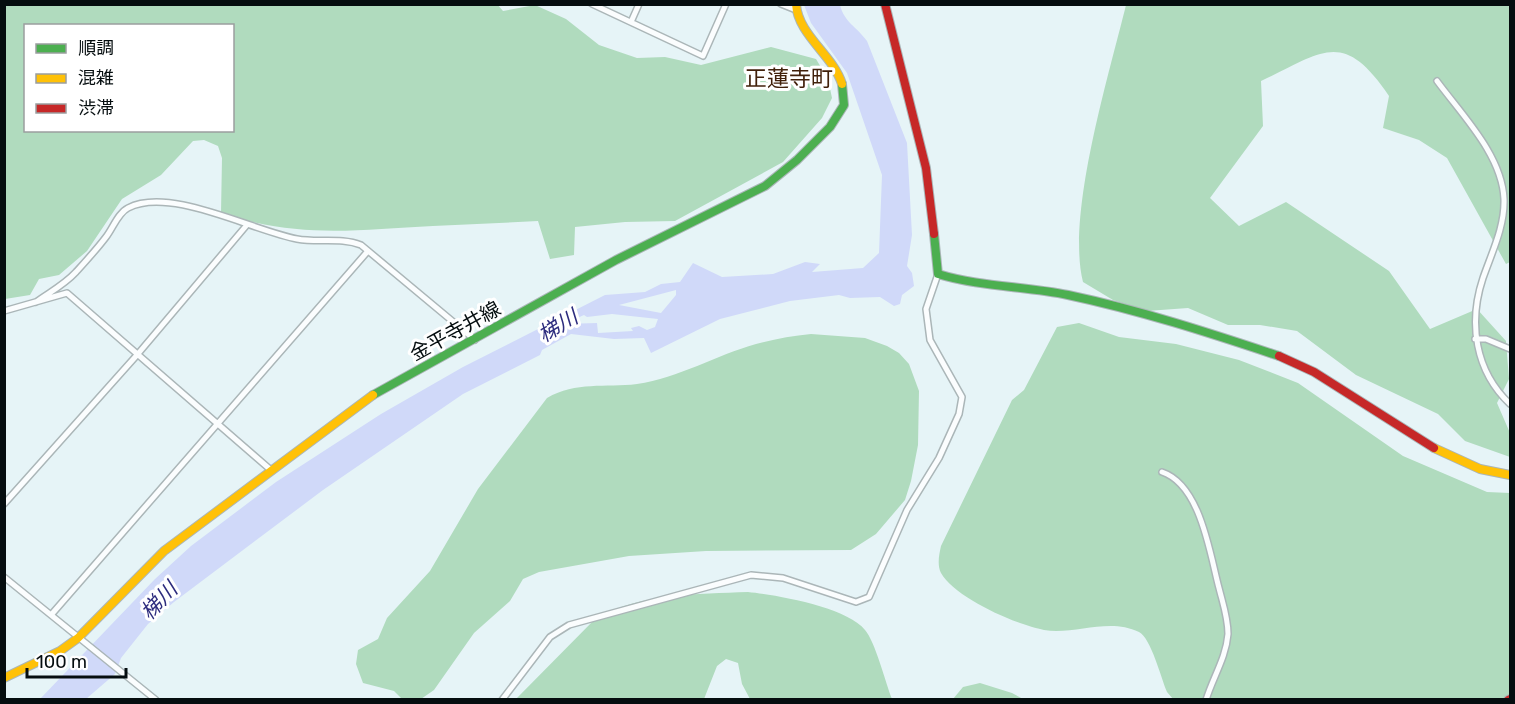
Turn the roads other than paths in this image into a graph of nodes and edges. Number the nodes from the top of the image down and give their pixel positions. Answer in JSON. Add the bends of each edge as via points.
{"nodes":[{"id":1,"x":592,"y":4,"type":"edge"},
{"id":2,"x":639,"y":4,"type":"edge"},
{"id":3,"x":726,"y":4,"type":"edge"},
{"id":4,"x":781,"y":4,"type":"edge"},
{"id":5,"x":885,"y":4,"type":"edge"},
{"id":6,"x":796,"y":7,"type":"edge"},
{"id":7,"x":631,"y":22,"type":"junction"},
{"id":8,"x":1437,"y":81,"type":"dead end"},
{"id":9,"x":246,"y":226,"type":"junction"},
{"id":10,"x":368,"y":251,"type":"junction"},
{"id":11,"x":938,"y":274,"type":"junction"},
{"id":12,"x":36,"y":302,"type":"junction"},
{"id":13,"x":4,"y":311,"type":"edge"},
{"id":14,"x":1476,"y":339,"type":"junction"},
{"id":15,"x":475,"y":340,"type":"junction"},
{"id":16,"x":1510,"y":349,"type":"edge"},
{"id":17,"x":137,"y":355,"type":"junction"},
{"id":18,"x":1510,"y":404,"type":"edge"},
{"id":19,"x":218,"y":427,"type":"junction"},
{"id":20,"x":272,"y":471,"type":"junction"},
{"id":21,"x":1162,"y":472,"type":"dead end"},
{"id":22,"x":1510,"y":475,"type":"edge"},
{"id":23,"x":4,"y":504,"type":"edge"},
{"id":24,"x":4,"y":577,"type":"edge"},
{"id":25,"x":51,"y":615,"type":"junction"},
{"id":26,"x":78,"y":638,"type":"junction"},
{"id":27,"x":4,"y":678,"type":"edge"},
{"id":28,"x":156,"y":699,"type":"edge"},
{"id":29,"x":501,"y":699,"type":"edge"},
{"id":30,"x":1206,"y":699,"type":"edge"}],
"edges":[{"from":1,"to":7,"type":"street"},
{"from":2,"to":7,"type":"street"},
{"from":3,"to":7,"type":"street","via":[[703,56]]},
{"from":4,"to":6,"type":"street"},
{"from":5,"to":11,"type":"main road","via":[[926,168]]},
{"from":6,"to":15,"type":"main road","name":"金平寺井線","via":[[809,34],[838,72],[844,90],[844,106],[830,127],[765,186],[616,260]]},
{"from":8,"to":14,"type":"street","via":[[1483,143],[1500,175],[1504,199],[1500,232],[1476,303]]},
{"from":9,"to":10,"type":"street","via":[[314,242],[352,241]]},
{"from":9,"to":12,"type":"street","via":[[183,205],[140,204],[126,209],[62,286]]},
{"from":9,"to":17,"type":"street"},
{"from":10,"to":15,"type":"street"},
{"from":10,"to":19,"type":"street"},
{"from":11,"to":22,"type":"main road","via":[[960,281],[1068,296],[1279,356],[1314,372],[1451,458]]},
{"from":11,"to":29,"type":"street","via":[[926,309],[930,340],[962,397],[959,414],[939,458],[907,510],[869,597],[855,602],[783,578],[751,575],[568,625],[550,638]]},
{"from":12,"to":13,"type":"street"},
{"from":12,"to":17,"type":"street","via":[[67,293]]},
{"from":14,"to":16,"type":"street"},
{"from":14,"to":18,"type":"street","via":[[1482,364]]},
{"from":15,"to":20,"type":"main road","name":"金平寺井線","via":[[376,393]]},
{"from":17,"to":19,"type":"street"},
{"from":17,"to":23,"type":"street"},
{"from":19,"to":20,"type":"street"},
{"from":19,"to":25,"type":"street"},
{"from":20,"to":26,"type":"main road","name":"金平寺井線","via":[[164,551]]},
{"from":21,"to":30,"type":"street","via":[[1183,490],[1207,531],[1227,620],[1226,645]]},
{"from":24,"to":25,"type":"street"},
{"from":25,"to":26,"type":"street"},
{"from":26,"to":27,"type":"main road","name":"金平寺井線"},
{"from":26,"to":28,"type":"street"}]}
